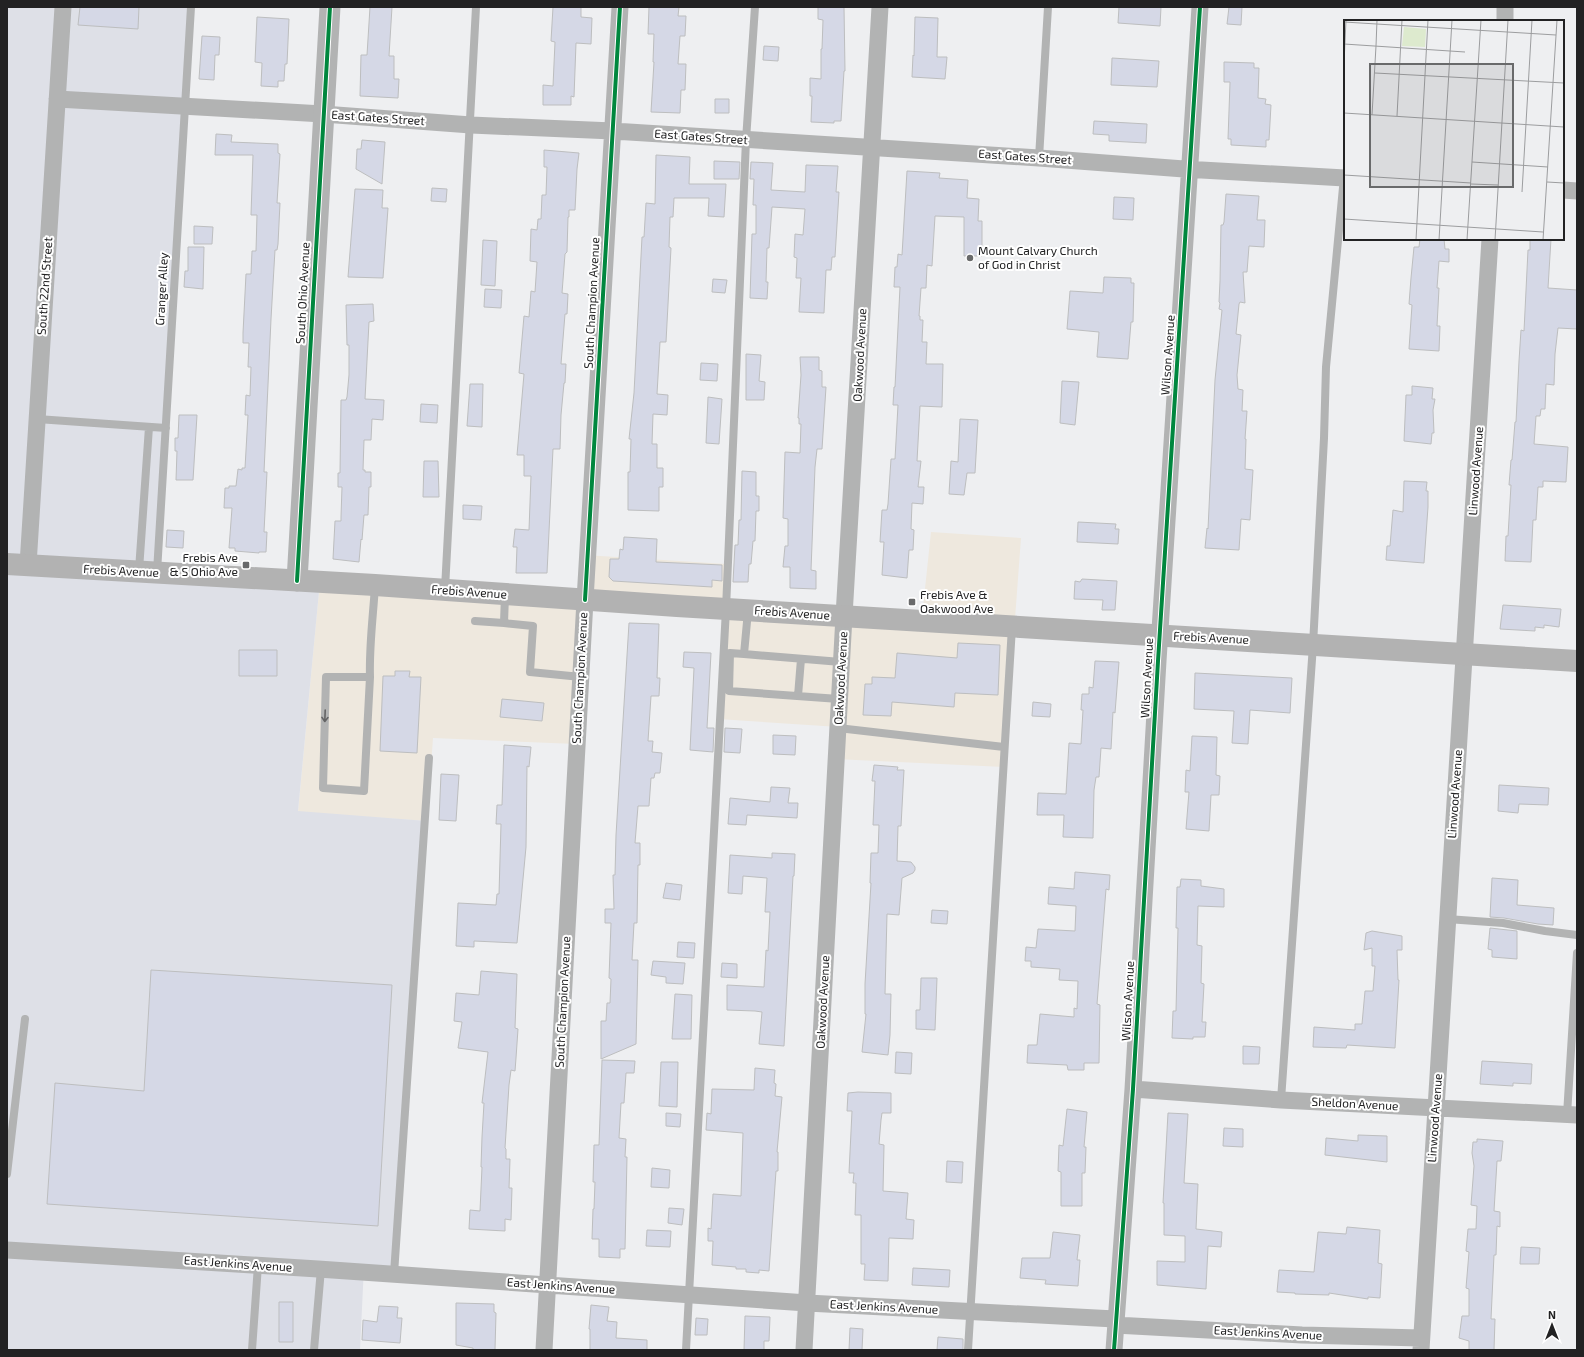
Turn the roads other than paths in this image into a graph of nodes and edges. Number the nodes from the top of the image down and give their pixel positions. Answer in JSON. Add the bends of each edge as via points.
{"nodes":[{"id":1,"x":63,"y":7,"type":"edge"},
{"id":2,"x":191,"y":7,"type":"edge"},
{"id":3,"x":330,"y":7,"type":"edge"},
{"id":4,"x":476,"y":7,"type":"edge"},
{"id":5,"x":620,"y":7,"type":"edge"},
{"id":6,"x":755,"y":7,"type":"edge"},
{"id":7,"x":880,"y":7,"type":"edge"},
{"id":8,"x":1048,"y":7,"type":"edge"},
{"id":9,"x":1200,"y":7,"type":"edge"},
{"id":10,"x":1505,"y":7,"type":"edge"},
{"id":11,"x":1504,"y":20,"type":"edge"},
{"id":12,"x":57,"y":99,"type":"junction"},
{"id":13,"x":185,"y":107,"type":"junction"},
{"id":14,"x":323,"y":114,"type":"junction"},
{"id":15,"x":471,"y":125,"type":"junction"},
{"id":16,"x":613,"y":131,"type":"junction"},
{"id":17,"x":746,"y":140,"type":"junction"},
{"id":18,"x":872,"y":148,"type":"junction"},
{"id":19,"x":1039,"y":158,"type":"junction"},
{"id":20,"x":1190,"y":169,"type":"junction"},
{"id":21,"x":1344,"y":178,"type":"edge"},
{"id":22,"x":1564,"y":190,"type":"edge"},
{"id":23,"x":1577,"y":191,"type":"edge"},
{"id":24,"x":1490,"y":240,"type":"edge"},
{"id":25,"x":37,"y":419,"type":"junction"},
{"id":26,"x":149,"y":427,"type":"junction"},
{"id":27,"x":166,"y":428,"type":"junction"},
{"id":28,"x":18,"y":564,"type":"edge"},
{"id":29,"x":148,"y":572,"type":"junction"},
{"id":30,"x":297,"y":581,"type":"junction"},
{"id":31,"x":375,"y":585,"type":"junction"},
{"id":32,"x":444,"y":590,"type":"junction"},
{"id":33,"x":505,"y":594,"type":"junction"},
{"id":34,"x":585,"y":600,"type":"junction"},
{"id":35,"x":726,"y":609,"type":"junction"},
{"id":36,"x":748,"y":610,"type":"junction"},
{"id":37,"x":844,"y":616,"type":"junction"},
{"id":38,"x":475,"y":621,"type":"dead end"},
{"id":39,"x":504,"y":623,"type":"junction"},
{"id":40,"x":1012,"y":626,"type":"junction"},
{"id":41,"x":1160,"y":635,"type":"junction"},
{"id":42,"x":1313,"y":644,"type":"junction"},
{"id":43,"x":1464,"y":653,"type":"junction"},
{"id":44,"x":744,"y":654,"type":"junction"},
{"id":45,"x":801,"y":659,"type":"junction"},
{"id":46,"x":1577,"y":661,"type":"edge"},
{"id":47,"x":842,"y":662,"type":"junction"},
{"id":48,"x":581,"y":677,"type":"junction"},
{"id":49,"x":370,"y":678,"type":"junction"},
{"id":50,"x":798,"y":696,"type":"junction"},
{"id":51,"x":839,"y":699,"type":"junction"},
{"id":52,"x":838,"y":728,"type":"junction"},
{"id":53,"x":1004,"y":747,"type":"junction"},
{"id":54,"x":429,"y":758,"type":"dead end"},
{"id":55,"x":1447,"y":919,"type":"junction"},
{"id":56,"x":1577,"y":935,"type":"edge"},
{"id":57,"x":1577,"y":954,"type":"edge"},
{"id":58,"x":25,"y":1019,"type":"dead end"},
{"id":59,"x":1133,"y":1089,"type":"junction"},
{"id":60,"x":1281,"y":1100,"type":"junction"},
{"id":61,"x":1435,"y":1108,"type":"junction"},
{"id":62,"x":1572,"y":1115,"type":"edge"},
{"id":63,"x":7,"y":1174,"type":"edge"},
{"id":64,"x":7,"y":1250,"type":"edge"},
{"id":65,"x":258,"y":1265,"type":"junction"},
{"id":66,"x":321,"y":1269,"type":"junction"},
{"id":67,"x":394,"y":1274,"type":"junction"},
{"id":68,"x":547,"y":1284,"type":"junction"},
{"id":69,"x":689,"y":1295,"type":"junction"},
{"id":70,"x":807,"y":1303,"type":"junction"},
{"id":71,"x":970,"y":1312,"type":"junction"},
{"id":72,"x":1115,"y":1322,"type":"junction"},
{"id":73,"x":1421,"y":1344,"type":"edge"},
{"id":74,"x":252,"y":1350,"type":"edge"},
{"id":75,"x":314,"y":1350,"type":"edge"},
{"id":76,"x":544,"y":1350,"type":"edge"},
{"id":77,"x":686,"y":1350,"type":"edge"},
{"id":78,"x":804,"y":1350,"type":"edge"},
{"id":79,"x":968,"y":1350,"type":"edge"},
{"id":80,"x":1114,"y":1350,"type":"edge"}],
"edges":[{"from":1,"to":12,"type":"street","name":"South 22nd Street"},
{"from":2,"to":13,"type":"lane","name":"Granger Alley"},
{"from":3,"to":14,"type":"street","name":"South Ohio Avenue"},
{"from":4,"to":15,"type":"lane"},
{"from":5,"to":16,"type":"street","name":"South Champion Avenue"},
{"from":6,"to":17,"type":"lane"},
{"from":7,"to":18,"type":"street","name":"Oakwood Avenue"},
{"from":8,"to":19,"type":"lane"},
{"from":9,"to":20,"type":"street","name":"Wilson Avenue"},
{"from":10,"to":11,"type":"street"},
{"from":12,"to":13,"type":"street","name":"East Gates Street"},
{"from":12,"to":25,"type":"street","name":"South 22nd Street"},
{"from":13,"to":14,"type":"street","name":"East Gates Street"},
{"from":13,"to":27,"type":"lane","name":"Granger Alley"},
{"from":14,"to":15,"type":"street","name":"East Gates Street"},
{"from":14,"to":30,"type":"street","name":"South Ohio Avenue"},
{"from":15,"to":16,"type":"street","name":"East Gates Street"},
{"from":15,"to":32,"type":"lane"},
{"from":16,"to":17,"type":"street","name":"East Gates Street"},
{"from":16,"to":34,"type":"street","name":"South Champion Avenue"},
{"from":17,"to":18,"type":"street","name":"East Gates Street"},
{"from":17,"to":35,"type":"lane"},
{"from":18,"to":19,"type":"street","name":"East Gates Street"},
{"from":18,"to":37,"type":"street","name":"Oakwood Avenue"},
{"from":19,"to":20,"type":"street","name":"East Gates Street"},
{"from":20,"to":21,"type":"street","name":"East Gates Street"},
{"from":20,"to":41,"type":"street","name":"Wilson Avenue"},
{"from":21,"to":42,"type":"lane","via":[[1326,367]]},
{"from":22,"to":23,"type":"street"},
{"from":24,"to":43,"type":"street","name":"Linwood Avenue"},
{"from":25,"to":26,"type":"lane"},
{"from":25,"to":28,"type":"street","name":"South 22nd Street"},
{"from":26,"to":27,"type":"lane"},
{"from":26,"to":29,"type":"lane"},
{"from":27,"to":29,"type":"lane","name":"Granger Alley"},
{"from":28,"to":29,"type":"main road","name":"Frebis Avenue"},
{"from":29,"to":30,"type":"main road","name":"Frebis Avenue"},
{"from":30,"to":31,"type":"main road","name":"Frebis Avenue"},
{"from":31,"to":32,"type":"main road","name":"Frebis Avenue"},
{"from":31,"to":49,"type":"lane"},
{"from":32,"to":33,"type":"main road","name":"Frebis Avenue"},
{"from":33,"to":34,"type":"main road","name":"Frebis Avenue"},
{"from":33,"to":39,"type":"lane"},
{"from":34,"to":35,"type":"main road","name":"Frebis Avenue"},
{"from":34,"to":48,"type":"street","name":"South Champion Avenue"},
{"from":35,"to":36,"type":"main road","name":"Frebis Avenue"},
{"from":35,"to":69,"type":"lane"},
{"from":36,"to":37,"type":"main road","name":"Frebis Avenue"},
{"from":36,"to":44,"type":"lane"},
{"from":37,"to":40,"type":"main road","name":"Frebis Avenue"},
{"from":37,"to":47,"type":"street","name":"Oakwood Avenue"},
{"from":38,"to":39,"type":"lane"},
{"from":39,"to":48,"type":"lane","via":[[533,626],[530,672]]},
{"from":40,"to":41,"type":"main road","name":"Frebis Avenue"},
{"from":40,"to":53,"type":"lane"},
{"from":41,"to":42,"type":"main road","name":"Frebis Avenue"},
{"from":41,"to":59,"type":"street","name":"Wilson Avenue"},
{"from":42,"to":43,"type":"main road","name":"Frebis Avenue"},
{"from":42,"to":60,"type":"lane"},
{"from":43,"to":46,"type":"main road","name":"Frebis Avenue"},
{"from":43,"to":55,"type":"street","name":"Linwood Avenue"},
{"from":44,"to":45,"type":"lane"},
{"from":44,"to":50,"type":"lane","via":[[730,653],[729,692]]},
{"from":45,"to":47,"type":"lane"},
{"from":45,"to":50,"type":"lane"},
{"from":47,"to":51,"type":"street","name":"Oakwood Avenue"},
{"from":48,"to":68,"type":"street","name":"South Champion Avenue"},
{"from":49,"to":49,"type":"lane","one_way":true,"via":[[326,677],[323,788],[364,791]]},
{"from":50,"to":51,"type":"lane"},
{"from":51,"to":52,"type":"street","name":"Oakwood Avenue"},
{"from":52,"to":53,"type":"lane"},
{"from":52,"to":70,"type":"street","name":"Oakwood Avenue"},
{"from":53,"to":71,"type":"lane"},
{"from":54,"to":67,"type":"lane"},
{"from":55,"to":56,"type":"lane","via":[[1503,923],[1545,932]]},
{"from":55,"to":61,"type":"street","name":"Linwood Avenue"},
{"from":57,"to":62,"type":"lane"},
{"from":58,"to":63,"type":"lane"},
{"from":59,"to":60,"type":"street","name":"Sheldon Avenue"},
{"from":59,"to":72,"type":"street","name":"Wilson Avenue"},
{"from":60,"to":61,"type":"street","name":"Sheldon Avenue"},
{"from":61,"to":62,"type":"street","name":"Sheldon Avenue"},
{"from":61,"to":73,"type":"street","name":"Linwood Avenue"},
{"from":64,"to":65,"type":"street","name":"East Jenkins Avenue"},
{"from":65,"to":66,"type":"street","name":"East Jenkins Avenue"},
{"from":65,"to":74,"type":"lane"},
{"from":66,"to":67,"type":"street","name":"East Jenkins Avenue"},
{"from":66,"to":75,"type":"lane"},
{"from":67,"to":68,"type":"street","name":"East Jenkins Avenue"},
{"from":68,"to":69,"type":"street","name":"East Jenkins Avenue"},
{"from":68,"to":76,"type":"street","name":"South Champion Avenue"},
{"from":69,"to":70,"type":"street","name":"East Jenkins Avenue"},
{"from":69,"to":77,"type":"lane"},
{"from":70,"to":71,"type":"street","name":"East Jenkins Avenue"},
{"from":70,"to":78,"type":"street","name":"Oakwood Avenue"},
{"from":71,"to":72,"type":"street","name":"East Jenkins Avenue"},
{"from":71,"to":79,"type":"lane"},
{"from":72,"to":73,"type":"street","name":"East Jenkins Avenue"},
{"from":72,"to":80,"type":"street","name":"Wilson Avenue"}]}
